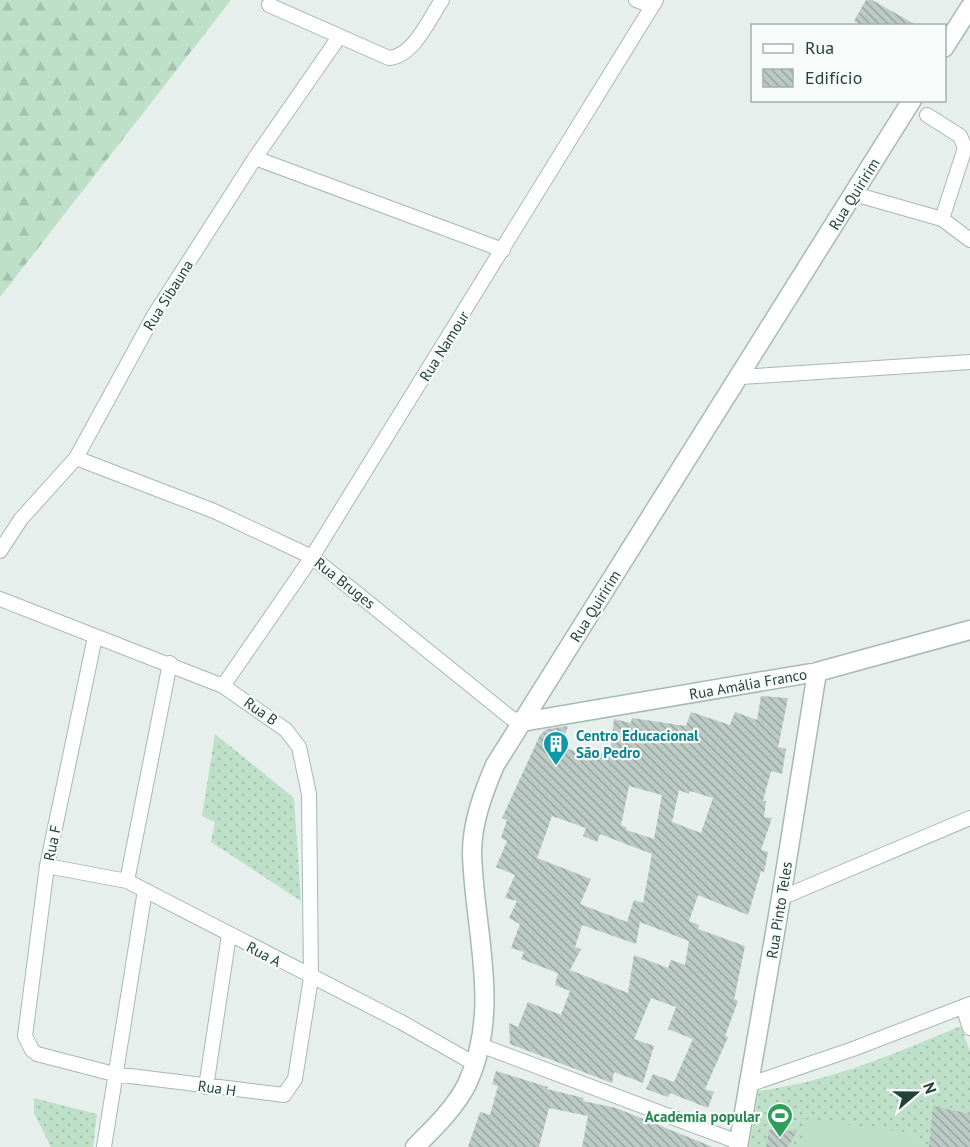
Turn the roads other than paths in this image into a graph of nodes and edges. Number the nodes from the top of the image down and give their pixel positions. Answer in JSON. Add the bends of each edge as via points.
{"nodes":[{"id":1,"x":442,"y":0,"type":"edge"},
{"id":2,"x":636,"y":0,"type":"edge"},
{"id":3,"x":654,"y":3,"type":"edge"},
{"id":4,"x":269,"y":5,"type":"dead end"},
{"id":5,"x":970,"y":7,"type":"edge"},
{"id":6,"x":339,"y":38,"type":"junction"},
{"id":7,"x":946,"y":46,"type":"edge"},
{"id":8,"x":911,"y":102,"type":"edge"},
{"id":9,"x":927,"y":115,"type":"dead end"},
{"id":10,"x":255,"y":158,"type":"junction"},
{"id":11,"x":854,"y":194,"type":"junction"},
{"id":12,"x":942,"y":219,"type":"junction"},
{"id":13,"x":970,"y":240,"type":"edge"},
{"id":14,"x":503,"y":250,"type":"junction"},
{"id":15,"x":970,"y":362,"type":"edge"},
{"id":16,"x":741,"y":377,"type":"junction"},
{"id":17,"x":76,"y":458,"type":"junction"},
{"id":18,"x":0,"y":551,"type":"edge"},
{"id":19,"x":312,"y":556,"type":"junction"},
{"id":20,"x":0,"y":598,"type":"edge"},
{"id":21,"x":970,"y":630,"type":"edge"},
{"id":22,"x":95,"y":637,"type":"junction"},
{"id":23,"x":170,"y":663,"type":"junction"},
{"id":24,"x":817,"y":672,"type":"junction"},
{"id":25,"x":223,"y":686,"type":"junction"},
{"id":26,"x":522,"y":722,"type":"junction"},
{"id":27,"x":970,"y":818,"type":"edge"},
{"id":28,"x":46,"y":866,"type":"junction"},
{"id":29,"x":127,"y":882,"type":"junction"},
{"id":30,"x":145,"y":890,"type":"junction"},
{"id":31,"x":782,"y":898,"type":"junction"},
{"id":32,"x":229,"y":935,"type":"junction"},
{"id":33,"x":311,"y":978,"type":"junction"},
{"id":34,"x":967,"y":1005,"type":"edge"},
{"id":35,"x":970,"y":1028,"type":"edge"},
{"id":36,"x":480,"y":1045,"type":"junction"},
{"id":37,"x":32,"y":1050,"type":"joint"},
{"id":38,"x":474,"y":1064,"type":"junction"},
{"id":39,"x":114,"y":1074,"type":"junction"},
{"id":40,"x":748,"y":1085,"type":"junction"},
{"id":41,"x":206,"y":1087,"type":"junction"},
{"id":42,"x":738,"y":1144,"type":"edge"},
{"id":43,"x":104,"y":1147,"type":"edge"},
{"id":44,"x":415,"y":1147,"type":"edge"}],
"edges":[{"from":1,"to":6,"type":"street","via":[[411,47],[398,57],[389,58]]},
{"from":2,"to":3,"type":"street"},
{"from":3,"to":14,"type":"street","name":"Rua Namour"},
{"from":4,"to":6,"type":"street"},
{"from":5,"to":7,"type":"street"},
{"from":6,"to":10,"type":"street","name":"Rua Sibauna"},
{"from":8,"to":11,"type":"street","name":"Rua Quiririm"},
{"from":9,"to":12,"type":"street","via":[[960,136],[965,148]]},
{"from":10,"to":14,"type":"street"},
{"from":10,"to":17,"type":"street","name":"Rua Sibauna","via":[[153,317]]},
{"from":11,"to":12,"type":"street"},
{"from":11,"to":16,"type":"street","name":"Rua Quiririm"},
{"from":12,"to":13,"type":"street"},
{"from":14,"to":19,"type":"street","name":"Rua Namour"},
{"from":15,"to":16,"type":"street"},
{"from":16,"to":26,"type":"street","name":"Rua Quiririm"},
{"from":17,"to":18,"type":"street","name":"Rua Sibauna","via":[[21,519]]},
{"from":17,"to":19,"type":"street","name":"Rua Bruges","via":[[214,511]]},
{"from":19,"to":25,"type":"street","name":"Rua Namour"},
{"from":19,"to":26,"type":"street","name":"Rua Bruges","via":[[511,718]]},
{"from":20,"to":22,"type":"street","name":"Rua B"},
{"from":21,"to":24,"type":"street","name":"Rua Amália Franco"},
{"from":22,"to":23,"type":"street","name":"Rua B"},
{"from":22,"to":28,"type":"street","name":"Rua F"},
{"from":23,"to":25,"type":"street","name":"Rua B"},
{"from":23,"to":29,"type":"street"},
{"from":24,"to":26,"type":"street","name":"Rua Amália Franco"},
{"from":24,"to":31,"type":"street","name":"Rua Pinto Teles"},
{"from":25,"to":33,"type":"street","name":"Rua B","via":[[286,730],[299,747],[304,763],[309,794]]},
{"from":26,"to":36,"type":"street","name":"Rua Quiririm","via":[[495,765],[475,826],[472,851],[486,991]]},
{"from":27,"to":31,"type":"street"},
{"from":28,"to":29,"type":"street","name":"Rua A"},
{"from":28,"to":37,"type":"street","name":"Rua F","via":[[25,1036]]},
{"from":29,"to":30,"type":"street","name":"Rua A"},
{"from":30,"to":32,"type":"street","name":"Rua A"},
{"from":30,"to":39,"type":"street"},
{"from":31,"to":40,"type":"street","name":"Rua Pinto Teles"},
{"from":32,"to":33,"type":"street","name":"Rua A"},
{"from":32,"to":41,"type":"street"},
{"from":33,"to":38,"type":"street","name":"Rua A","via":[[401,1022]]},
{"from":33,"to":41,"type":"street","name":"Rua H","via":[[295,1079],[290,1089],[278,1096]]},
{"from":34,"to":35,"type":"street"},
{"from":34,"to":40,"type":"street","via":[[853,1050]]},
{"from":36,"to":38,"type":"street","name":"Rua Quiririm"},
{"from":36,"to":42,"type":"street"},
{"from":37,"to":39,"type":"street","name":"Rua H"},
{"from":38,"to":44,"type":"street","name":"Rua Quiririm","via":[[455,1103]]},
{"from":39,"to":41,"type":"street","name":"Rua H"},
{"from":39,"to":43,"type":"street"},
{"from":40,"to":42,"type":"street","name":"Rua Pinto Teles"}]}
